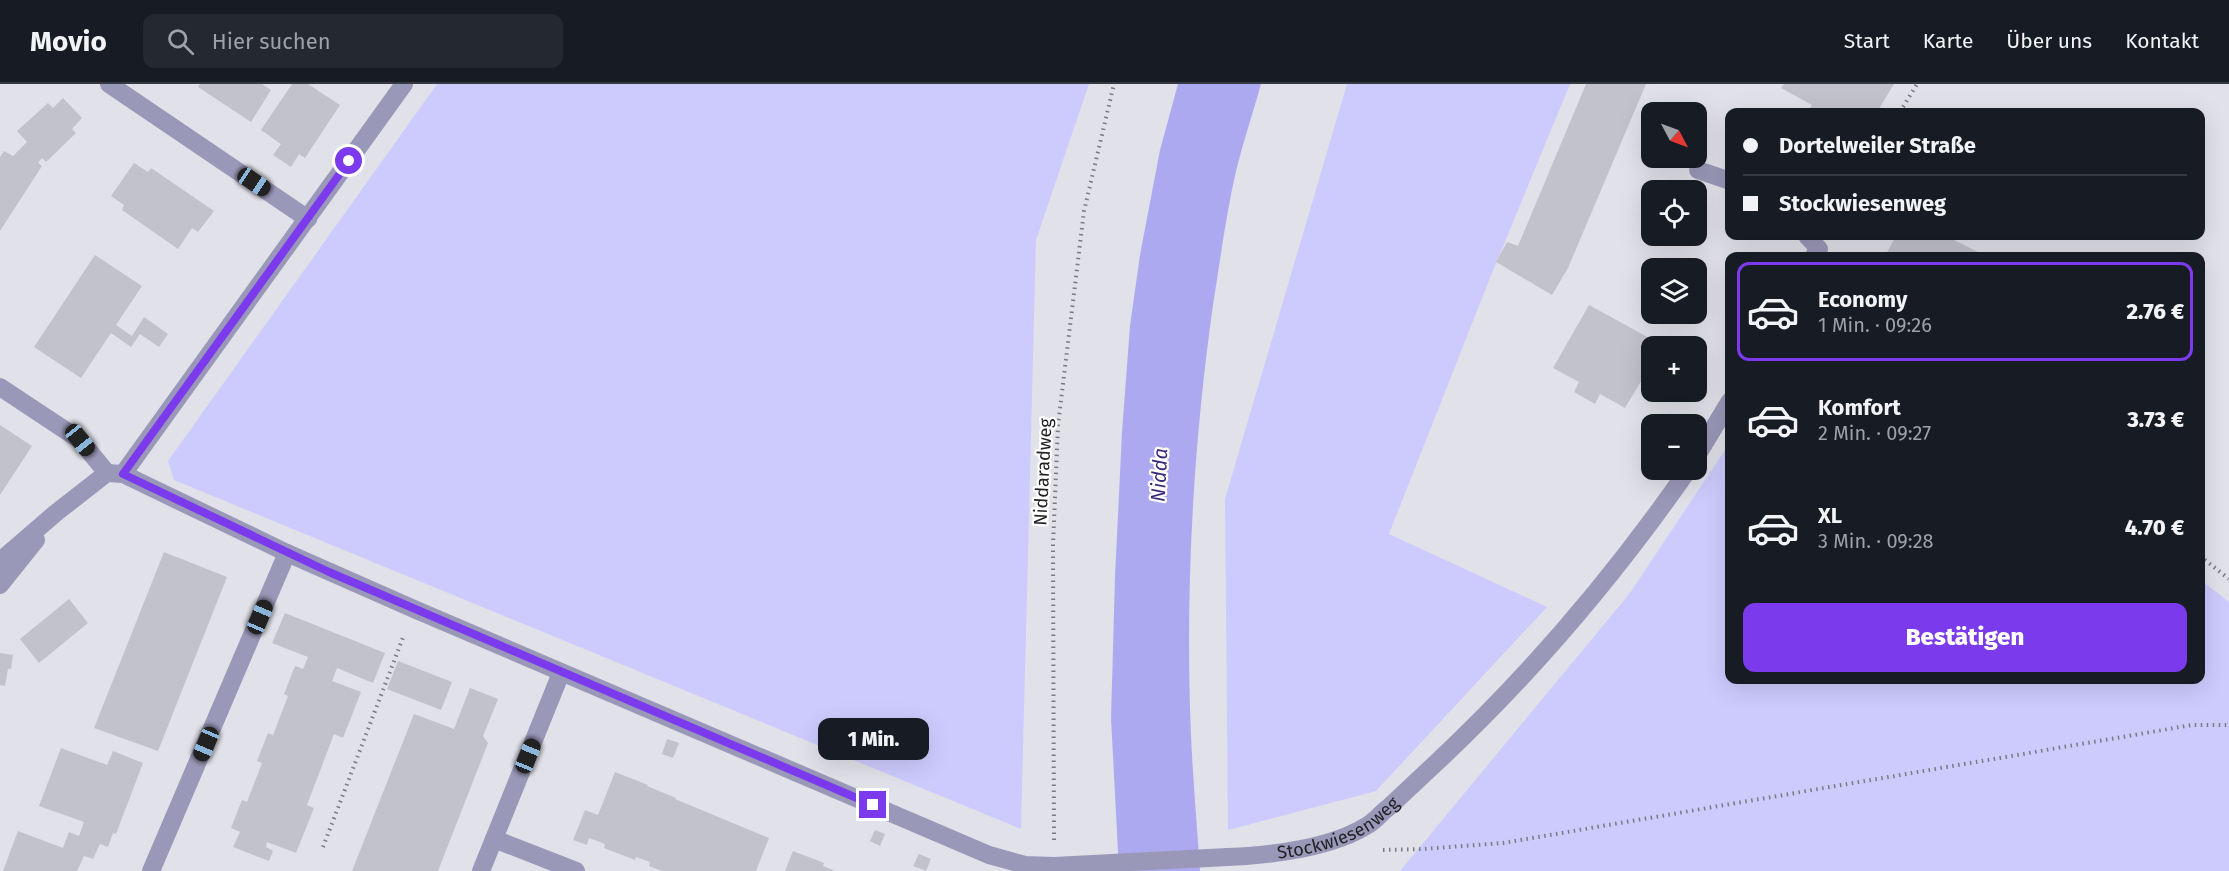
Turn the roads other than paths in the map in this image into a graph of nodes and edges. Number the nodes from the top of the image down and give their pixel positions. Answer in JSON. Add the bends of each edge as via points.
{"nodes":[{"id":1,"x":109,"y":84,"type":"edge"},
{"id":2,"x":404,"y":84,"type":"edge"},
{"id":3,"x":1698,"y":170,"type":"dead end"},
{"id":4,"x":1725,"y":179,"type":"edge"},
{"id":5,"x":308,"y":219,"type":"junction"},
{"id":6,"x":0,"y":387,"type":"edge"},
{"id":7,"x":1725,"y":409,"type":"edge"},
{"id":8,"x":1707,"y":439,"type":"edge"},
{"id":9,"x":115,"y":474,"type":"junction"},
{"id":10,"x":1681,"y":480,"type":"edge"},
{"id":11,"x":57,"y":512,"type":"junction"},
{"id":12,"x":287,"y":553,"type":"junction"},
{"id":13,"x":0,"y":561,"type":"edge"},
{"id":14,"x":0,"y":585,"type":"edge"},
{"id":15,"x":561,"y":673,"type":"junction"},
{"id":16,"x":494,"y":839,"type":"junction"},
{"id":17,"x":151,"y":871,"type":"edge"},
{"id":18,"x":481,"y":871,"type":"edge"},
{"id":19,"x":576,"y":871,"type":"edge"}],
"edges":[{"from":1,"to":5,"type":"street"},
{"from":2,"to":5,"type":"street"},
{"from":3,"to":4,"type":"street"},
{"from":5,"to":9,"type":"street"},
{"from":6,"to":9,"type":"street","via":[[80,440]]},
{"from":7,"to":8,"type":"street"},
{"from":9,"to":11,"type":"street"},
{"from":9,"to":12,"type":"street","name":"Stockwiesenweg"},
{"from":10,"to":15,"type":"street","name":"Stockwiesenweg","via":[[1612,572],[1516,683],[1460,741],[1369,824],[1335,841],[1265,855],[1025,865],[989,855]]},
{"from":11,"to":13,"type":"street"},
{"from":11,"to":14,"type":"street"},
{"from":12,"to":15,"type":"street","name":"Stockwiesenweg"},
{"from":12,"to":17,"type":"street"},
{"from":15,"to":16,"type":"street"},
{"from":16,"to":18,"type":"street"},
{"from":16,"to":19,"type":"street"}]}
